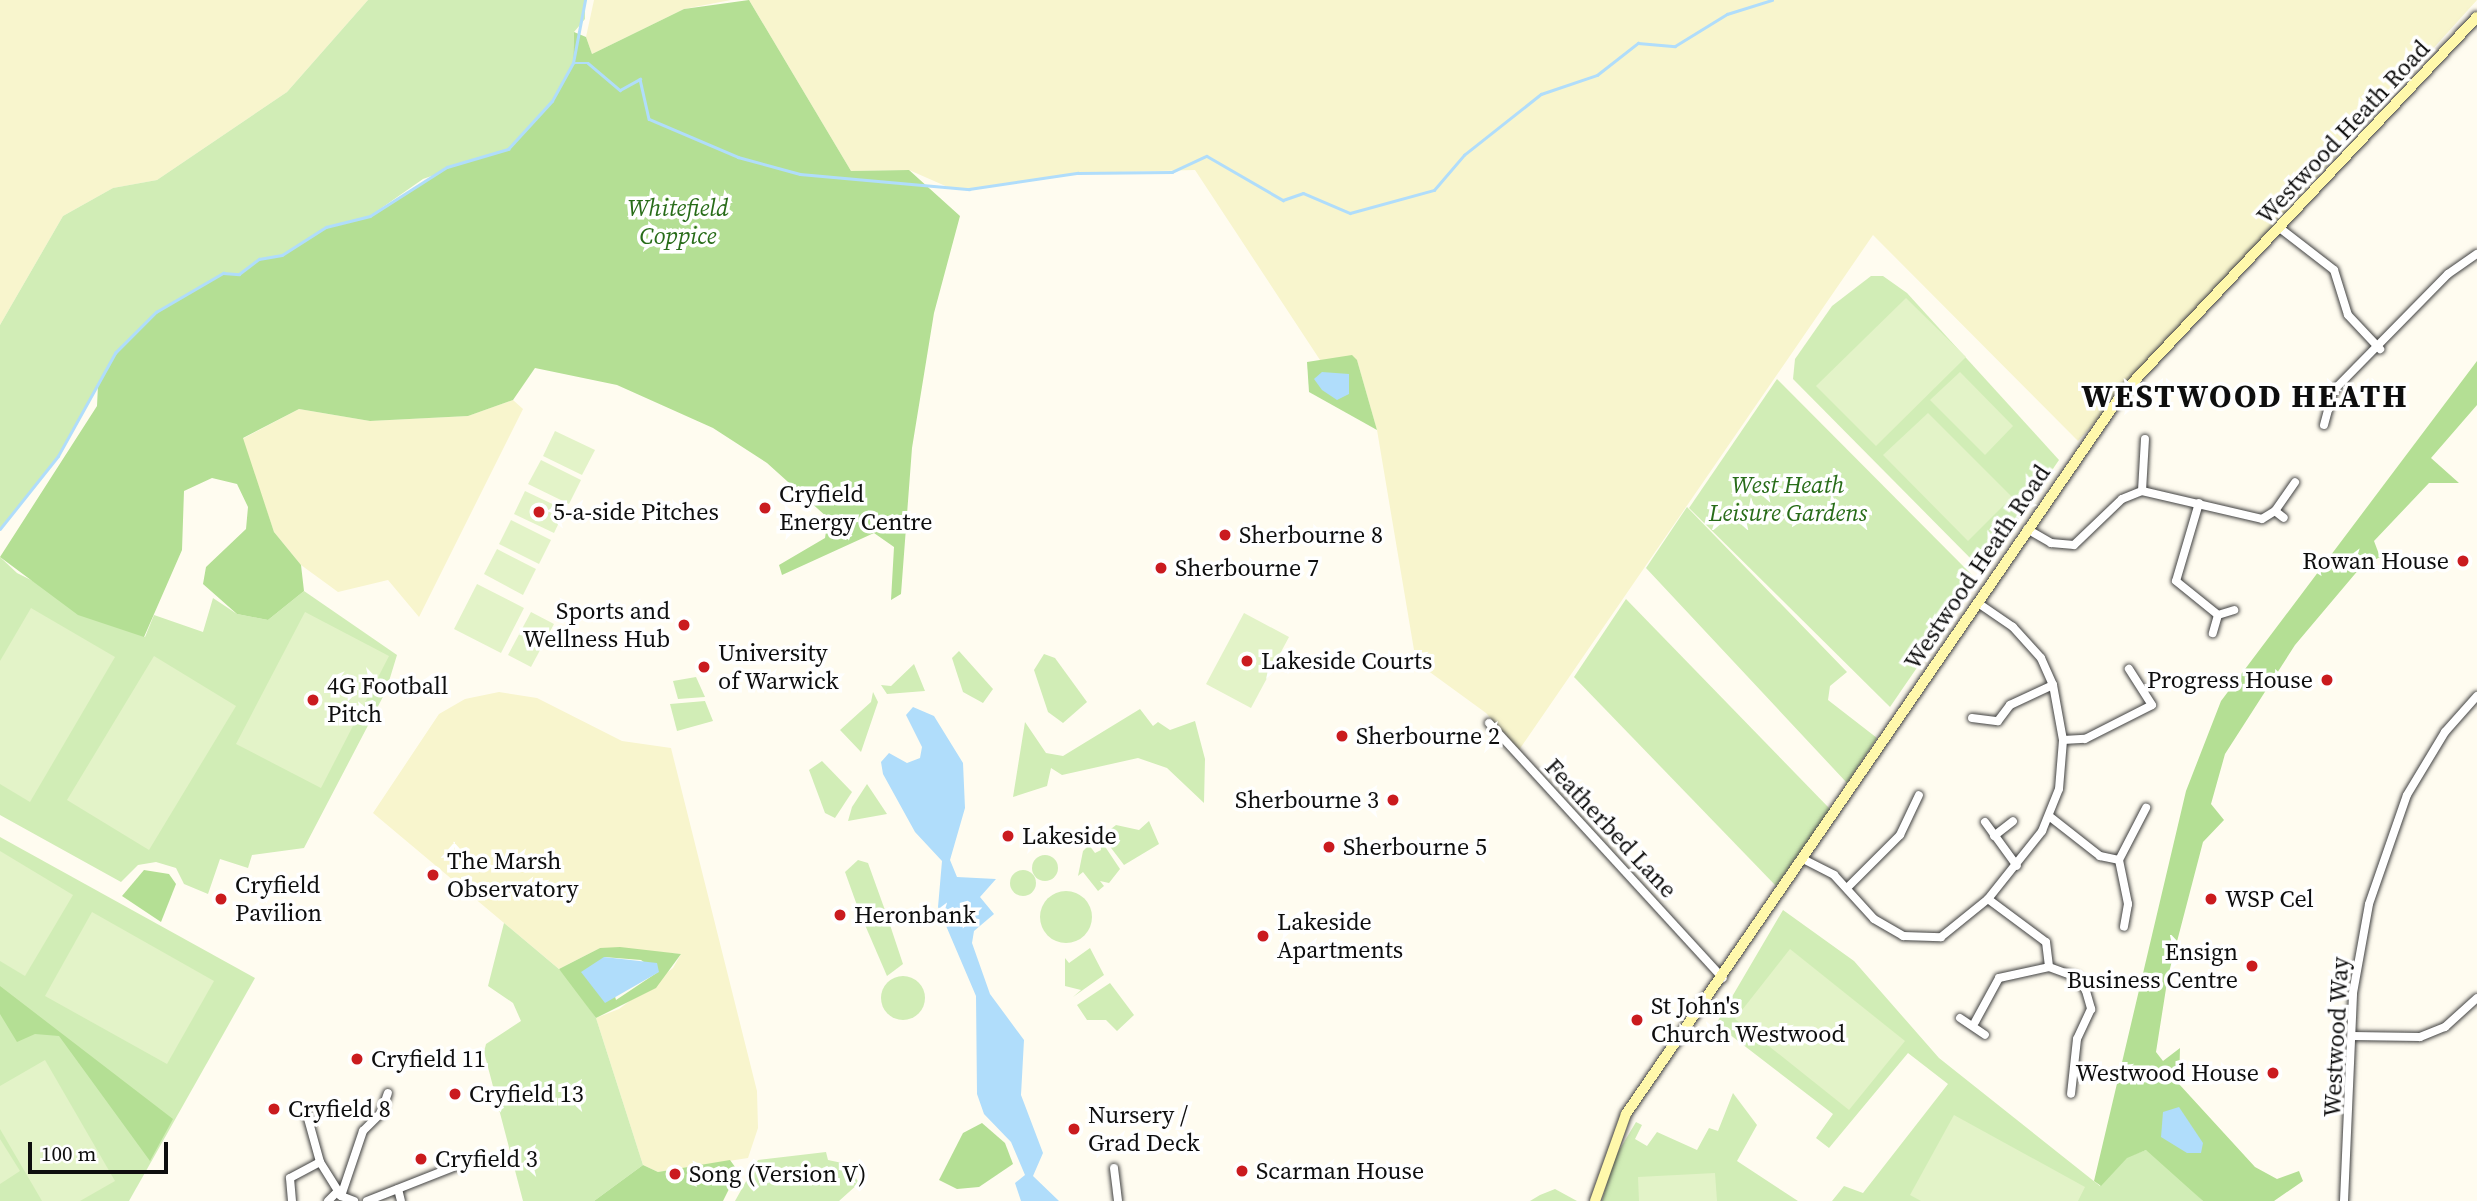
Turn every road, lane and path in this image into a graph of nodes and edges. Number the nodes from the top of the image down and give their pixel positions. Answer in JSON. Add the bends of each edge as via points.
{"nodes":[{"id":1,"x":2477,"y":17,"type":"edge"},
{"id":2,"x":2281,"y":229,"type":"junction"},
{"id":3,"x":2477,"y":254,"type":"edge"},
{"id":4,"x":2380,"y":349,"type":"junction"},
{"id":5,"x":2324,"y":425,"type":"dead end"},
{"id":6,"x":2145,"y":439,"type":"dead end"},
{"id":7,"x":2295,"y":482,"type":"dead end"},
{"id":8,"x":2142,"y":491,"type":"junction"},
{"id":9,"x":2199,"y":503,"type":"junction"},
{"id":10,"x":2275,"y":512,"type":"junction"},
{"id":11,"x":2284,"y":518,"type":"dead end"},
{"id":12,"x":2027,"y":529,"type":"junction"},
{"id":13,"x":1978,"y":603,"type":"junction"},
{"id":14,"x":2234,"y":610,"type":"dead end"},
{"id":15,"x":2218,"y":615,"type":"junction"},
{"id":16,"x":2213,"y":633,"type":"dead end"},
{"id":17,"x":2129,"y":669,"type":"dead end"},
{"id":18,"x":2053,"y":685,"type":"junction"},
{"id":19,"x":2477,"y":696,"type":"edge"},
{"id":20,"x":1972,"y":718,"type":"dead end"},
{"id":21,"x":1489,"y":723,"type":"dead end"},
{"id":22,"x":2063,"y":740,"type":"junction"},
{"id":23,"x":1919,"y":795,"type":"dead end"},
{"id":24,"x":2146,"y":808,"type":"dead end"},
{"id":25,"x":2049,"y":816,"type":"junction"},
{"id":26,"x":2013,"y":821,"type":"dead end"},
{"id":27,"x":1985,"y":822,"type":"dead end"},
{"id":28,"x":1994,"y":836,"type":"junction"},
{"id":29,"x":1803,"y":859,"type":"junction"},
{"id":30,"x":2119,"y":860,"type":"junction"},
{"id":31,"x":2017,"y":866,"type":"junction"},
{"id":32,"x":1847,"y":888,"type":"junction"},
{"id":33,"x":1988,"y":899,"type":"junction"},
{"id":34,"x":2124,"y":928,"type":"dead end"},
{"id":35,"x":2049,"y":967,"type":"junction"},
{"id":36,"x":1723,"y":978,"type":"junction"},
{"id":37,"x":2477,"y":998,"type":"edge"},
{"id":38,"x":1961,"y":1018,"type":"dead end"},
{"id":39,"x":1975,"y":1022,"type":"junction"},
{"id":40,"x":1985,"y":1035,"type":"dead end"},
{"id":41,"x":2351,"y":1036,"type":"junction"},
{"id":42,"x":388,"y":1093,"type":"dead end"},
{"id":43,"x":2071,"y":1094,"type":"dead end"},
{"id":44,"x":307,"y":1115,"type":"dead end"},
{"id":45,"x":320,"y":1162,"type":"junction"},
{"id":46,"x":461,"y":1164,"type":"dead end"},
{"id":47,"x":1114,"y":1168,"type":"dead end"},
{"id":48,"x":398,"y":1189,"type":"junction"},
{"id":49,"x":339,"y":1194,"type":"junction"},
{"id":50,"x":292,"y":1201,"type":"edge"},
{"id":51,"x":328,"y":1201,"type":"edge"},
{"id":52,"x":354,"y":1201,"type":"edge"},
{"id":53,"x":367,"y":1201,"type":"edge"},
{"id":54,"x":401,"y":1201,"type":"edge"},
{"id":55,"x":1118,"y":1201,"type":"edge"},
{"id":56,"x":1595,"y":1201,"type":"edge"},
{"id":57,"x":2344,"y":1201,"type":"edge"}],
"edges":[{"from":1,"to":2,"type":"street","name":"Westwood Heath Road"},
{"from":2,"to":4,"type":"street","via":[[2334,270],[2354,325]]},
{"from":2,"to":12,"type":"street","name":"Westwood Heath Road","via":[[2121,395]]},
{"from":3,"to":4,"type":"street","via":[[2448,274]]},
{"from":4,"to":5,"type":"street","via":[[2333,391]]},
{"from":6,"to":8,"type":"street"},
{"from":7,"to":10,"type":"street"},
{"from":8,"to":9,"type":"street"},
{"from":8,"to":12,"type":"street","via":[[2122,499],[2074,545],[2051,544]]},
{"from":9,"to":10,"type":"street","via":[[2253,518]]},
{"from":9,"to":15,"type":"street","via":[[2176,581]]},
{"from":10,"to":11,"type":"street"},
{"from":12,"to":13,"type":"street","name":"Westwood Heath Road"},
{"from":13,"to":18,"type":"street","via":[[2013,627],[2041,658]]},
{"from":13,"to":29,"type":"street","name":"Westwood Heath Road"},
{"from":14,"to":15,"type":"street"},
{"from":15,"to":16,"type":"street"},
{"from":17,"to":22,"type":"street","via":[[2152,705],[2085,739]]},
{"from":18,"to":20,"type":"street","via":[[2010,705],[1998,721]]},
{"from":18,"to":22,"type":"street"},
{"from":19,"to":41,"type":"street","name":"Westwood Way","via":[[2432,752],[2391,831],[2356,965]]},
{"from":21,"to":36,"type":"street","name":"Featherbed Lane","via":[[1702,961]]},
{"from":22,"to":25,"type":"street"},
{"from":23,"to":32,"type":"street","via":[[1900,835]]},
{"from":24,"to":30,"type":"street"},
{"from":25,"to":30,"type":"street","via":[[2072,828],[2093,852]]},
{"from":25,"to":31,"type":"street"},
{"from":26,"to":28,"type":"street"},
{"from":27,"to":28,"type":"street"},
{"from":28,"to":31,"type":"street"},
{"from":29,"to":32,"type":"street"},
{"from":29,"to":36,"type":"street","name":"Westwood Heath Road"},
{"from":30,"to":34,"type":"street","via":[[2128,904]]},
{"from":31,"to":33,"type":"street"},
{"from":32,"to":33,"type":"street","via":[[1874,919],[1903,936],[1923,939],[1960,926]]},
{"from":33,"to":35,"type":"street","via":[[2046,942]]},
{"from":35,"to":39,"type":"street","via":[[1999,978]]},
{"from":35,"to":43,"type":"street","via":[[2077,977],[2091,1009],[2077,1039]]},
{"from":36,"to":56,"type":"street","name":"Westwood Heath Road","via":[[1626,1114],[1604,1161]]},
{"from":37,"to":41,"type":"street","via":[[2445,1027],[2420,1037]]},
{"from":38,"to":39,"type":"street"},
{"from":39,"to":40,"type":"street"},
{"from":41,"to":57,"type":"street","name":"Westwood Way"},
{"from":42,"to":49,"type":"street","via":[[381,1113],[363,1131]]},
{"from":44,"to":45,"type":"street"},
{"from":45,"to":49,"type":"street"},
{"from":45,"to":50,"type":"street","via":[[290,1178]]},
{"from":46,"to":48,"type":"street"},
{"from":47,"to":55,"type":"street"},
{"from":48,"to":53,"type":"street"},
{"from":48,"to":54,"type":"street"},
{"from":49,"to":51,"type":"street"},
{"from":49,"to":52,"type":"street"}]}
